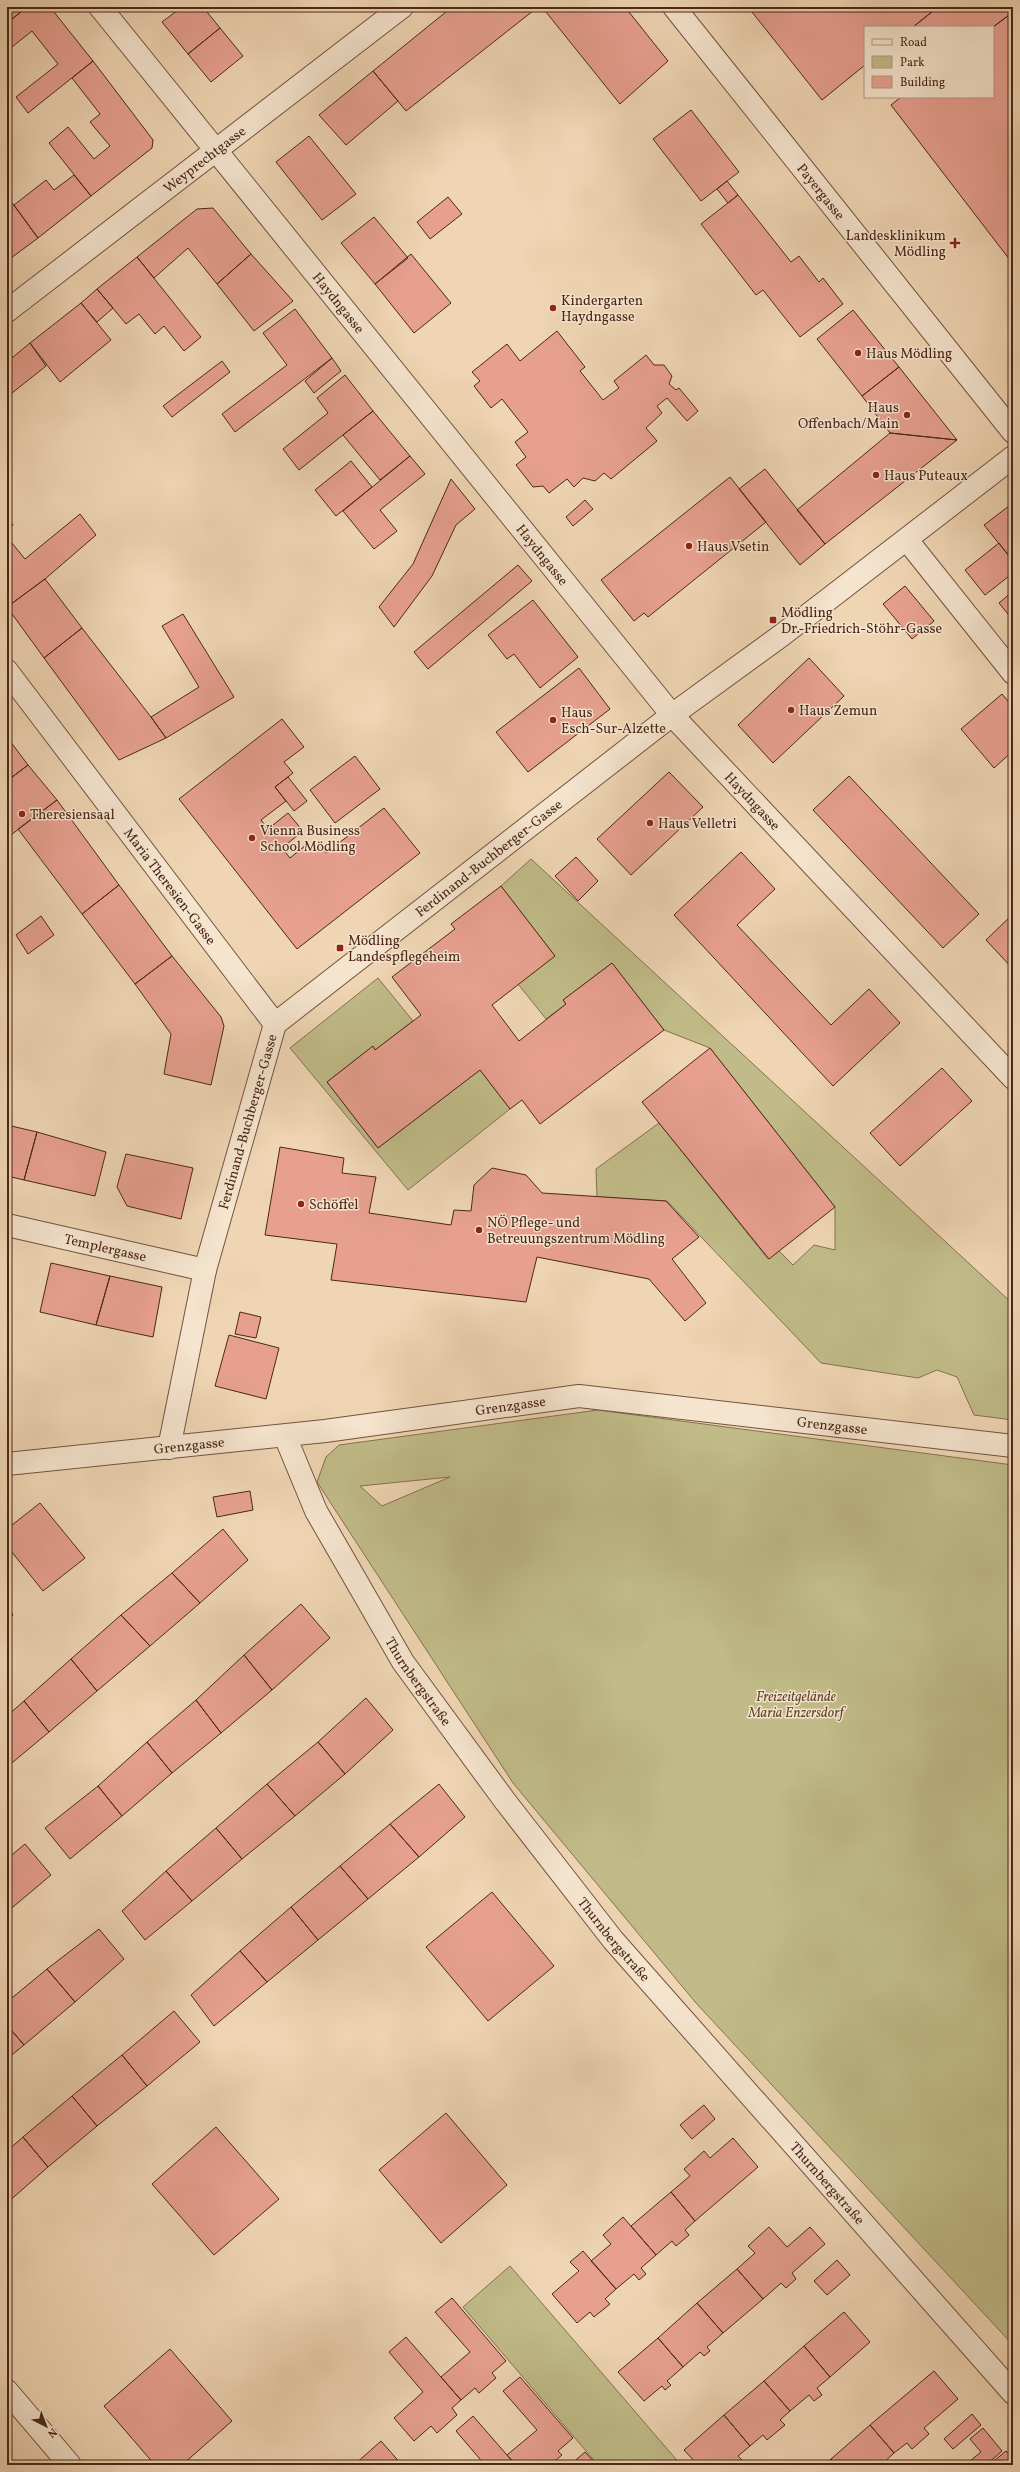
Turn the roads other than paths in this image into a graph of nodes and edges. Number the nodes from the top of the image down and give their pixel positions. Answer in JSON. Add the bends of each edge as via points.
{"nodes":[{"id":1,"x":100,"y":7,"type":"edge"},
{"id":2,"x":402,"y":7,"type":"edge"},
{"id":3,"x":674,"y":7,"type":"edge"},
{"id":4,"x":214,"y":150,"type":"junction"},
{"id":5,"x":7,"y":311,"type":"edge"},
{"id":6,"x":1013,"y":432,"type":"edge"},
{"id":7,"x":1013,"y":457,"type":"edge"},
{"id":8,"x":907,"y":540,"type":"junction"},
{"id":9,"x":7,"y":671,"type":"edge"},
{"id":10,"x":1013,"y":673,"type":"edge"},
{"id":11,"x":672,"y":715,"type":"junction"},
{"id":12,"x":275,"y":1024,"type":"junction"},
{"id":13,"x":1013,"y":1078,"type":"edge"},
{"id":14,"x":7,"y":1225,"type":"edge"},
{"id":15,"x":204,"y":1270,"type":"junction"},
{"id":16,"x":285,"y":1436,"type":"junction"},
{"id":17,"x":1013,"y":1446,"type":"edge"},
{"id":18,"x":169,"y":1448,"type":"junction"},
{"id":19,"x":7,"y":1464,"type":"edge"},
{"id":20,"x":7,"y":2391,"type":"edge"},
{"id":21,"x":1013,"y":2393,"type":"edge"},
{"id":22,"x":70,"y":2465,"type":"edge"}],
"edges":[{"from":1,"to":4,"type":"street","name":"Haydngasse"},
{"from":2,"to":4,"type":"street","name":"Weyprechtgasse"},
{"from":3,"to":6,"type":"street","name":"Payergasse"},
{"from":4,"to":5,"type":"street","name":"Weyprechtgasse"},
{"from":4,"to":11,"type":"street","name":"Haydngasse"},
{"from":7,"to":8,"type":"street","name":"Ferdinand-Buchberger-Gasse"},
{"from":8,"to":10,"type":"street"},
{"from":8,"to":11,"type":"street","name":"Ferdinand-Buchberger-Gasse"},
{"from":9,"to":12,"type":"street","name":"Maria Theresien-Gasse"},
{"from":11,"to":12,"type":"street","name":"Ferdinand-Buchberger-Gasse"},
{"from":11,"to":13,"type":"street","name":"Haydngasse"},
{"from":12,"to":15,"type":"street","name":"Ferdinand-Buchberger-Gasse"},
{"from":14,"to":15,"type":"street","name":"Templergasse"},
{"from":15,"to":18,"type":"street","name":"Ferdinand-Buchberger-Gasse"},
{"from":16,"to":17,"type":"street","name":"Grenzgasse","via":[[579,1396]]},
{"from":16,"to":18,"type":"street","name":"Grenzgasse"},
{"from":16,"to":21,"type":"street","name":"Thurnbergstraße","via":[[316,1511],[403,1662],[505,1802],[613,1940]]},
{"from":18,"to":19,"type":"street","name":"Grenzgasse"},
{"from":20,"to":22,"type":"street"}]}
